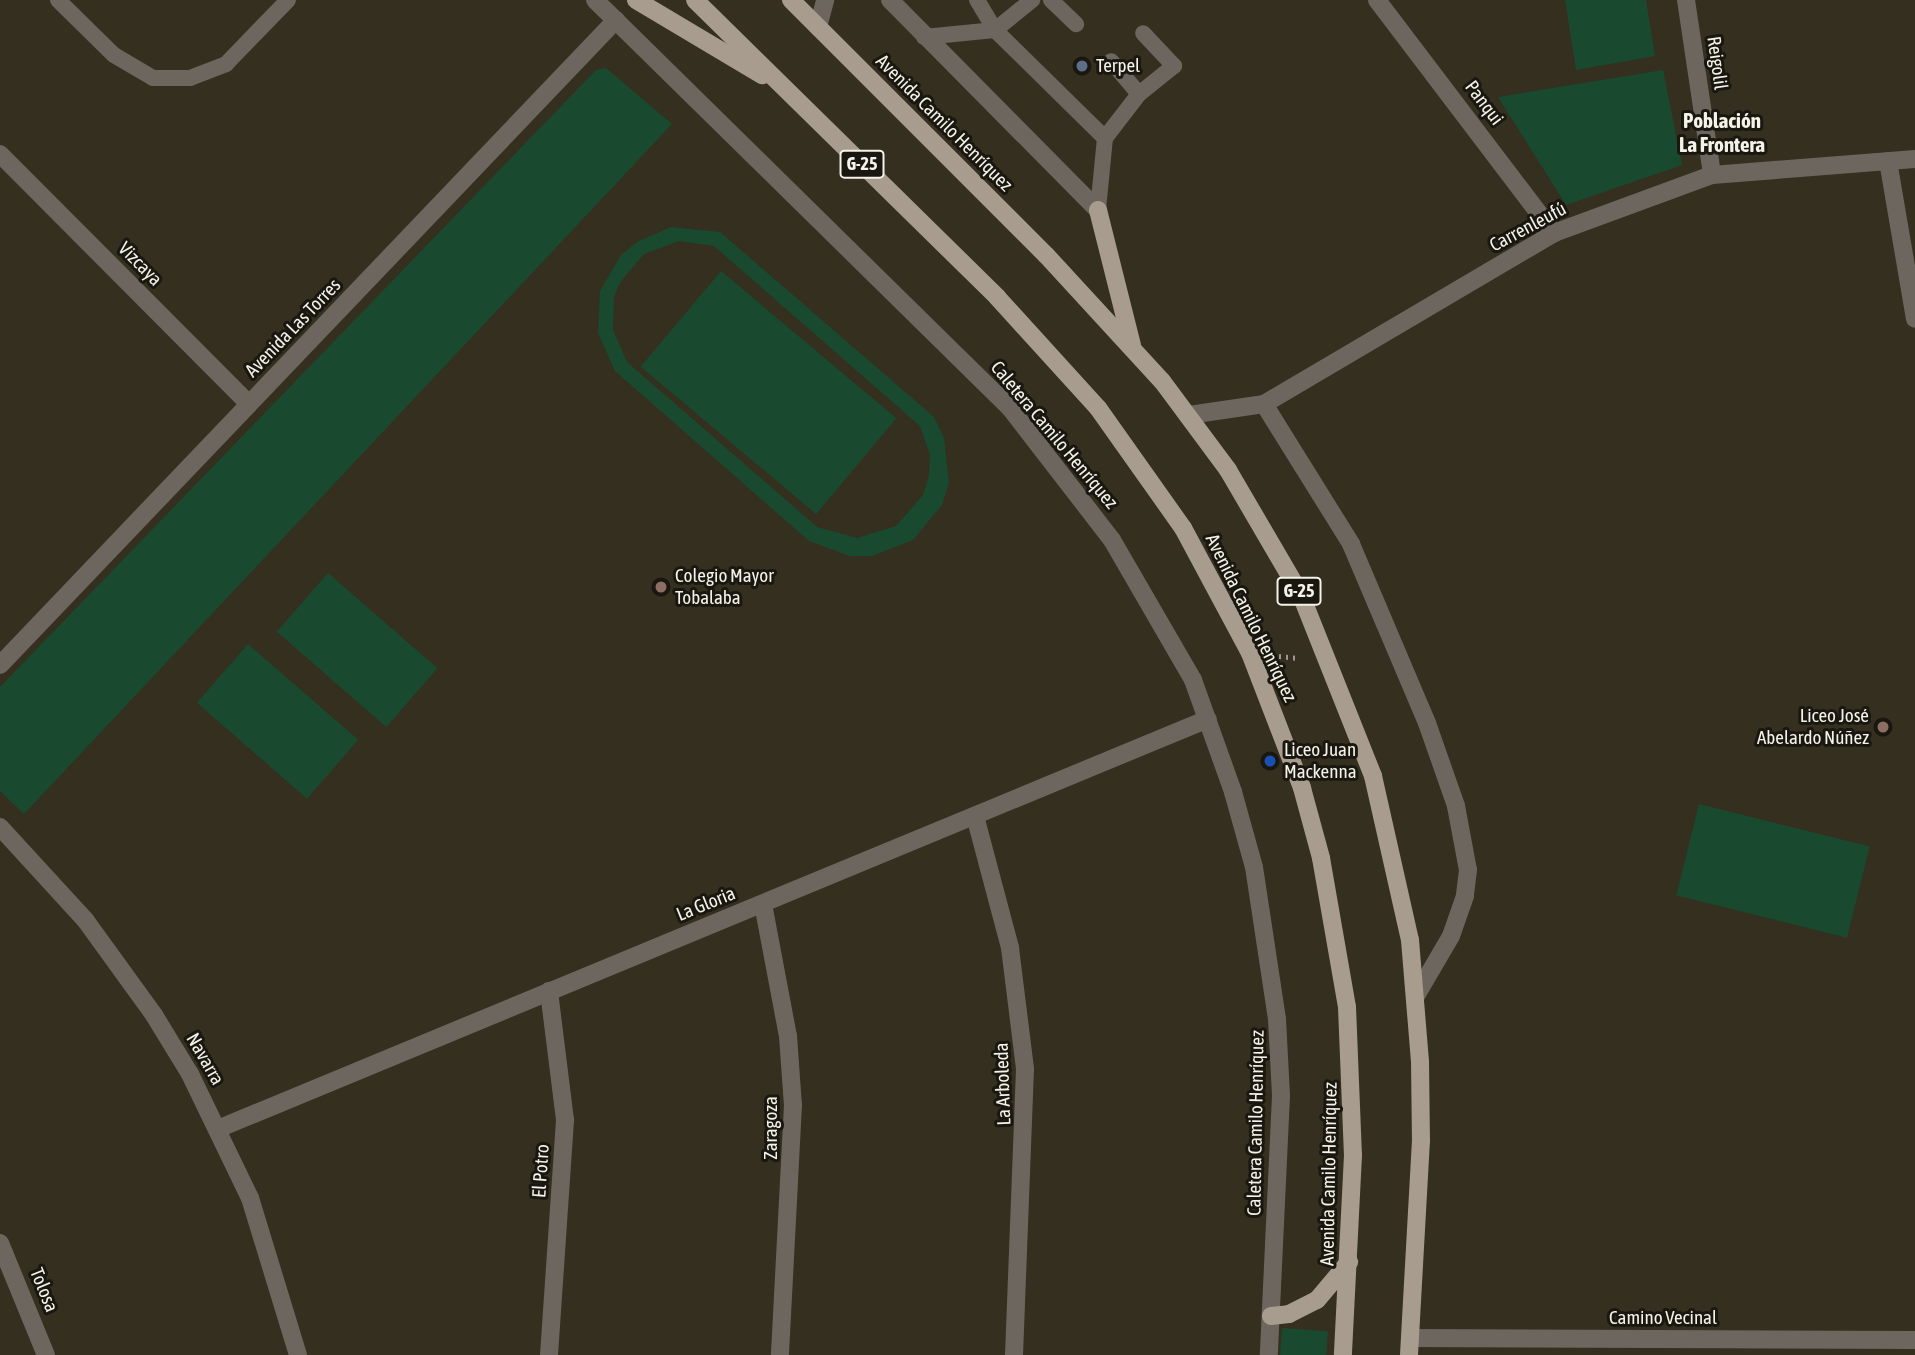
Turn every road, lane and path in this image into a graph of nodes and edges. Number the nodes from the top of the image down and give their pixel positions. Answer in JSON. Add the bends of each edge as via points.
{"nodes":[{"id":1,"x":58,"y":0,"type":"edge"},
{"id":2,"x":288,"y":0,"type":"edge"},
{"id":3,"x":595,"y":0,"type":"edge"},
{"id":4,"x":636,"y":0,"type":"edge"},
{"id":5,"x":695,"y":0,"type":"edge"},
{"id":6,"x":791,"y":0,"type":"edge"},
{"id":7,"x":825,"y":0,"type":"edge"},
{"id":8,"x":890,"y":0,"type":"edge"},
{"id":9,"x":977,"y":0,"type":"edge"},
{"id":10,"x":1032,"y":0,"type":"edge"},
{"id":11,"x":1051,"y":0,"type":"edge"},
{"id":12,"x":1377,"y":0,"type":"edge"},
{"id":13,"x":1686,"y":0,"type":"edge"},
{"id":14,"x":616,"y":20,"type":"junction"},
{"id":15,"x":1076,"y":24,"type":"dead end"},
{"id":16,"x":818,"y":27,"type":"junction"},
{"id":17,"x":995,"y":30,"type":"junction"},
{"id":18,"x":1143,"y":33,"type":"dead end"},
{"id":19,"x":925,"y":37,"type":"junction"},
{"id":20,"x":1111,"y":61,"type":"dead end"},
{"id":21,"x":786,"y":89,"type":"junction"},
{"id":22,"x":1139,"y":94,"type":"junction"},
{"id":23,"x":1105,"y":138,"type":"junction"},
{"id":24,"x":0,"y":154,"type":"edge"},
{"id":25,"x":1915,"y":159,"type":"edge"},
{"id":26,"x":1888,"y":161,"type":"junction"},
{"id":27,"x":1712,"y":174,"type":"junction"},
{"id":28,"x":1098,"y":210,"type":"junction"},
{"id":29,"x":1554,"y":233,"type":"junction"},
{"id":30,"x":1915,"y":319,"type":"edge"},
{"id":31,"x":1133,"y":348,"type":"junction"},
{"id":32,"x":249,"y":404,"type":"junction"},
{"id":33,"x":1264,"y":404,"type":"junction"},
{"id":34,"x":1189,"y":415,"type":"junction"},
{"id":35,"x":0,"y":665,"type":"edge"},
{"id":36,"x":1208,"y":719,"type":"junction"},
{"id":37,"x":975,"y":816,"type":"junction"},
{"id":38,"x":0,"y":827,"type":"edge"},
{"id":39,"x":763,"y":904,"type":"junction"},
{"id":40,"x":550,"y":991,"type":"junction"},
{"id":41,"x":1416,"y":996,"type":"junction"},
{"id":42,"x":220,"y":1128,"type":"junction"},
{"id":43,"x":0,"y":1243,"type":"edge"},
{"id":44,"x":1349,"y":1262,"type":"junction"},
{"id":45,"x":1271,"y":1316,"type":"junction"},
{"id":46,"x":1915,"y":1340,"type":"edge"},
{"id":47,"x":1410,"y":1347,"type":"edge"},
{"id":48,"x":46,"y":1355,"type":"edge"},
{"id":49,"x":298,"y":1355,"type":"edge"},
{"id":50,"x":549,"y":1355,"type":"edge"},
{"id":51,"x":780,"y":1355,"type":"edge"},
{"id":52,"x":1014,"y":1355,"type":"edge"},
{"id":53,"x":1269,"y":1355,"type":"edge"},
{"id":54,"x":1343,"y":1355,"type":"edge"}],
"edges":[{"from":1,"to":2,"type":"lane","via":[[114,55],[153,78],[190,78],[226,64]]},
{"from":3,"to":14,"type":"street","name":"Caletera Camilo Henríquez"},
{"from":4,"to":21,"type":"main road"},
{"from":5,"to":21,"type":"main road","name":"Avenida Camilo Henríquez","number":"G-25"},
{"from":6,"to":16,"type":"main road","name":"Avenida Camilo Henríquez","number":"G-25"},
{"from":7,"to":16,"type":"street"},
{"from":8,"to":19,"type":"street"},
{"from":9,"to":17,"type":"lane"},
{"from":10,"to":17,"type":"lane"},
{"from":11,"to":15,"type":"lane"},
{"from":12,"to":29,"type":"street","name":"Panqui"},
{"from":13,"to":27,"type":"street","name":"Reigolil"},
{"from":14,"to":32,"type":"street","name":"Avenida Las Torres"},
{"from":14,"to":36,"type":"street","name":"Caletera Camilo Henríquez","via":[[1010,408],[1112,540],[1156,609]]},
{"from":16,"to":31,"type":"main road","name":"Avenida Camilo Henríquez","number":"G-25"},
{"from":17,"to":19,"type":"lane"},
{"from":17,"to":23,"type":"lane"},
{"from":18,"to":22,"type":"lane","via":[[1174,65]]},
{"from":19,"to":28,"type":"street"},
{"from":20,"to":22,"type":"lane"},
{"from":21,"to":44,"type":"main road","name":"Avenida Camilo Henríquez","number":"G-25","via":[[997,297],[1098,408],[1182,528],[1250,653],[1302,788],[1336,932],[1352,1082]]},
{"from":22,"to":23,"type":"lane"},
{"from":23,"to":28,"type":"lane"},
{"from":24,"to":32,"type":"street","name":"Vizcaya"},
{"from":25,"to":26,"type":"street","name":"Carrenleufú"},
{"from":26,"to":27,"type":"street","name":"Carrenleufú"},
{"from":26,"to":30,"type":"street"},
{"from":27,"to":29,"type":"street","name":"Carrenleufú"},
{"from":28,"to":31,"type":"main road"},
{"from":29,"to":33,"type":"street","name":"Carrenleufú"},
{"from":31,"to":34,"type":"main road","name":"Avenida Camilo Henríquez","number":"G-25"},
{"from":32,"to":35,"type":"street","name":"Avenida Las Torres"},
{"from":33,"to":34,"type":"street","name":"Carrenleufú"},
{"from":33,"to":41,"type":"street","via":[[1351,544],[1427,723],[1456,806],[1468,870],[1465,895],[1451,936]]},
{"from":34,"to":41,"type":"main road","name":"Avenida Camilo Henríquez","number":"G-25","via":[[1258,517],[1331,662],[1388,831]]},
{"from":36,"to":37,"type":"street","name":"La Gloria"},
{"from":36,"to":45,"type":"street","name":"Caletera Camilo Henríquez","via":[[1254,867],[1278,1019],[1280,1096]]},
{"from":37,"to":39,"type":"street","name":"La Gloria"},
{"from":37,"to":52,"type":"street","name":"La Arboleda","via":[[1010,948],[1025,1069]]},
{"from":38,"to":42,"type":"street","name":"Navarra","via":[[79,912],[121,967]]},
{"from":39,"to":40,"type":"street","name":"La Gloria"},
{"from":39,"to":51,"type":"street","name":"Zaragoza","via":[[788,1035],[793,1105]]},
{"from":40,"to":42,"type":"street","name":"La Gloria"},
{"from":40,"to":50,"type":"street","name":"El Potro","via":[[565,1120]]},
{"from":41,"to":47,"type":"main road","name":"Avenida Camilo Henríquez","number":"G-25","via":[[1421,1140]]},
{"from":42,"to":49,"type":"street","name":"Navarra","via":[[272,1262]]},
{"from":43,"to":48,"type":"street","name":"Tolosa"},
{"from":44,"to":45,"type":"main road","via":[[1317,1300],[1289,1314]]},
{"from":44,"to":54,"type":"main road","name":"Avenida Camilo Henríquez","number":"G-25"},
{"from":45,"to":53,"type":"street","name":"Caletera Camilo Henríquez"},
{"from":46,"to":47,"type":"street","name":"Camino Vecinal"}]}
